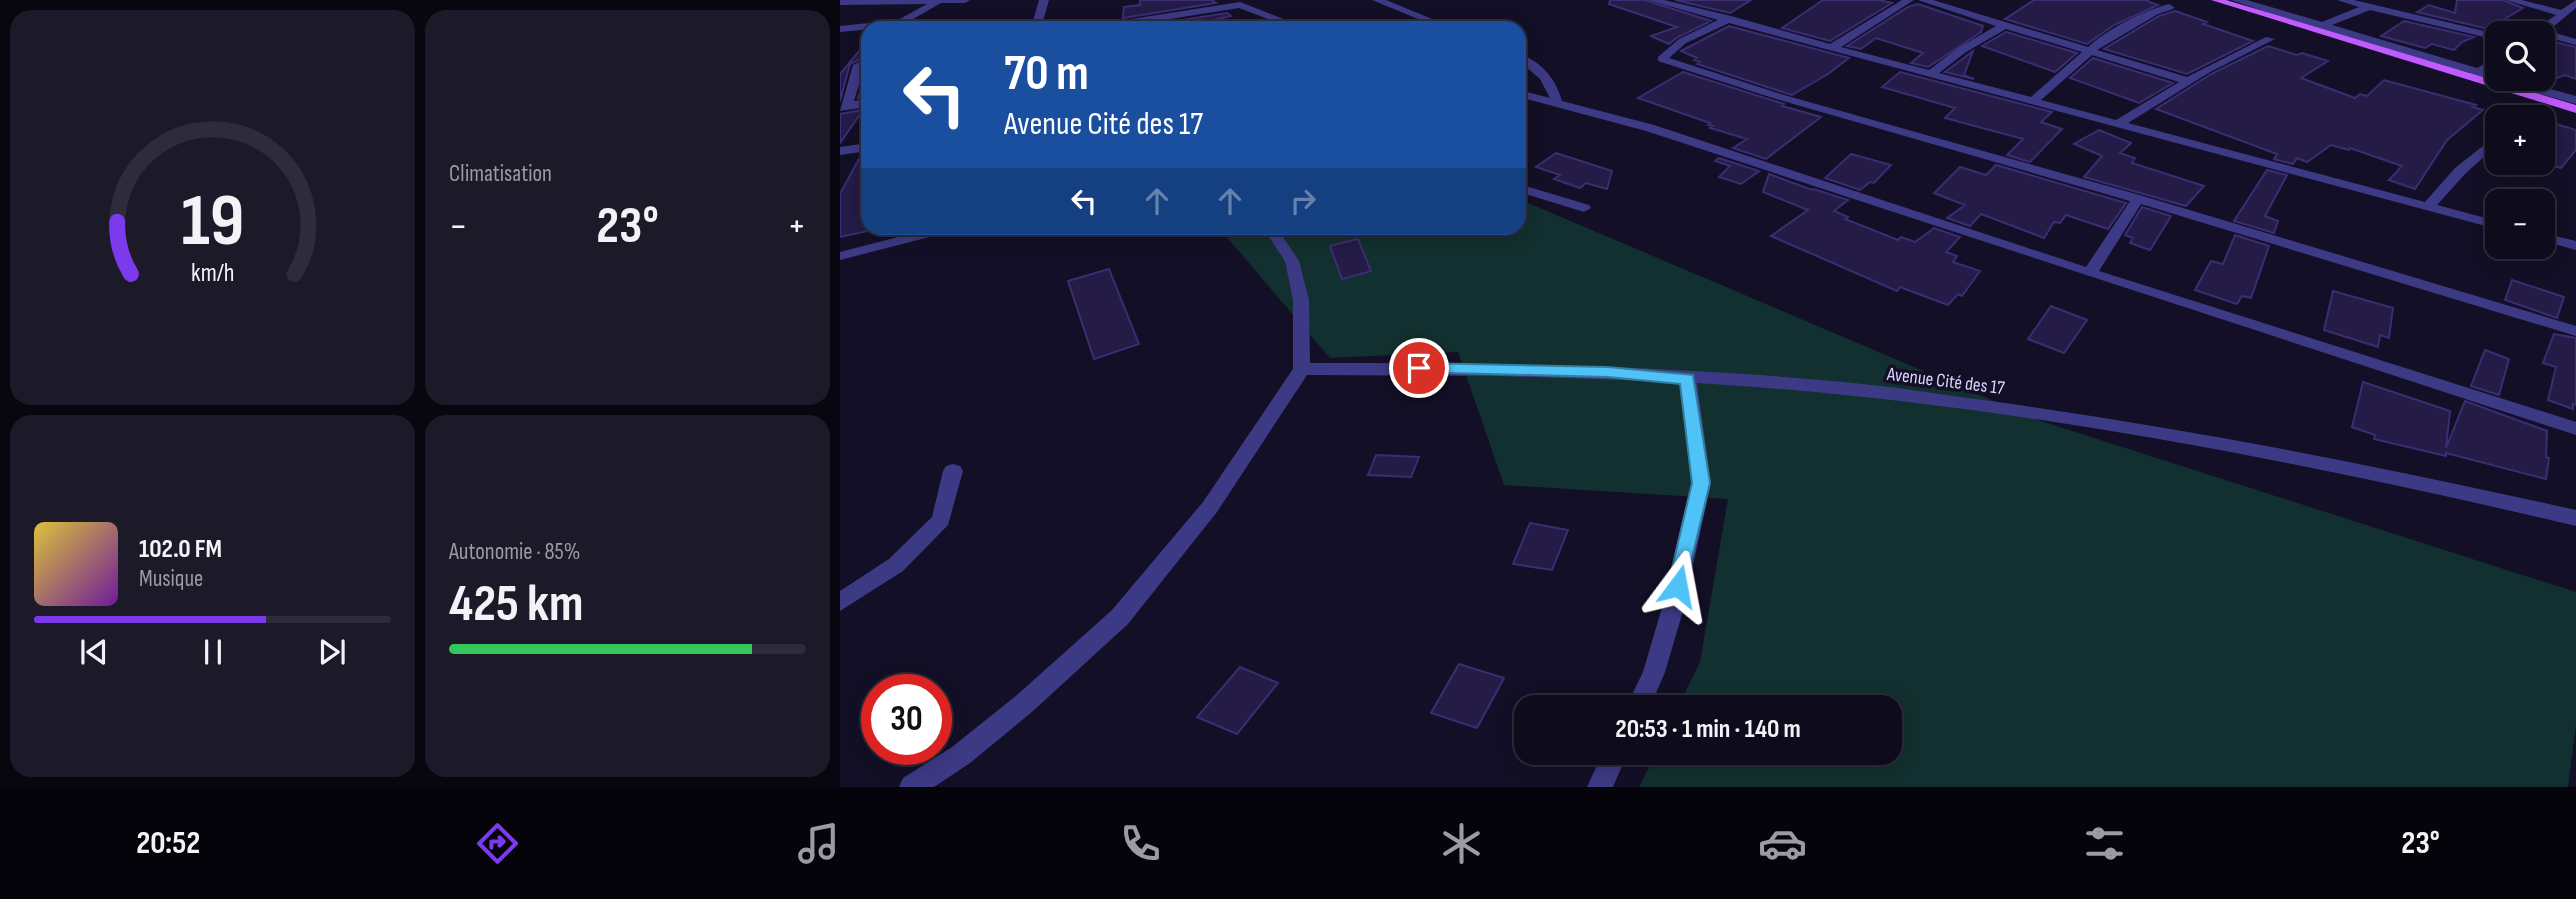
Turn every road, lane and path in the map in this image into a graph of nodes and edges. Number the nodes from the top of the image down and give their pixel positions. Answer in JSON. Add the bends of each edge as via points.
{"nodes":[{"id":1,"x":965,"y":0,"type":"edge"},
{"id":2,"x":1044,"y":0,"type":"edge"},
{"id":3,"x":1377,"y":0,"type":"edge"},
{"id":4,"x":1653,"y":0,"type":"edge"},
{"id":5,"x":1909,"y":0,"type":"edge"},
{"id":6,"x":1923,"y":0,"type":"edge"},
{"id":7,"x":2216,"y":0,"type":"edge"},
{"id":8,"x":2236,"y":0,"type":"edge"},
{"id":9,"x":2342,"y":0,"type":"edge"},
{"id":10,"x":2384,"y":0,"type":"edge"},
{"id":11,"x":2511,"y":0,"type":"edge"},
{"id":12,"x":939,"y":1,"type":"edge"},
{"id":13,"x":845,"y":2,"type":"edge"},
{"id":14,"x":2576,"y":3,"type":"edge"},
{"id":15,"x":2370,"y":6,"type":"junction"},
{"id":16,"x":2169,"y":7,"type":"dead end"},
{"id":17,"x":840,"y":9,"type":"edge"},
{"id":18,"x":2563,"y":14,"type":"junction"},
{"id":19,"x":1731,"y":19,"type":"junction"},
{"id":20,"x":904,"y":21,"type":"edge"},
{"id":21,"x":1038,"y":21,"type":"edge"},
{"id":22,"x":1138,"y":21,"type":"edge"},
{"id":23,"x":1283,"y":21,"type":"edge"},
{"id":24,"x":1431,"y":21,"type":"edge"},
{"id":25,"x":2555,"y":21,"type":"edge"},
{"id":26,"x":2005,"y":25,"type":"junction"},
{"id":27,"x":861,"y":27,"type":"edge"},
{"id":28,"x":2317,"y":27,"type":"junction"},
{"id":29,"x":840,"y":29,"type":"edge"},
{"id":30,"x":2485,"y":34,"type":"edge"},
{"id":31,"x":2555,"y":37,"type":"edge"},
{"id":32,"x":2270,"y":39,"type":"dead end"},
{"id":33,"x":2576,"y":42,"type":"edge"},
{"id":34,"x":1833,"y":47,"type":"junction"},
{"id":35,"x":2091,"y":51,"type":"junction"},
{"id":36,"x":1526,"y":62,"type":"edge"},
{"id":37,"x":859,"y":65,"type":"edge"},
{"id":38,"x":2485,"y":69,"type":"edge"},
{"id":39,"x":1931,"y":74,"type":"junction"},
{"id":40,"x":2476,"y":75,"type":"junction"},
{"id":41,"x":2485,"y":76,"type":"edge"},
{"id":42,"x":2188,"y":81,"type":"junction"},
{"id":43,"x":2544,"y":91,"type":"edge"},
{"id":44,"x":1526,"y":95,"type":"edge"},
{"id":45,"x":2576,"y":100,"type":"edge"},
{"id":46,"x":2032,"y":102,"type":"junction"},
{"id":47,"x":861,"y":104,"type":"edge"},
{"id":48,"x":1557,"y":105,"type":"junction"},
{"id":49,"x":843,"y":107,"type":"edge"},
{"id":50,"x":2576,"y":109,"type":"edge"},
{"id":51,"x":2119,"y":124,"type":"junction"},
{"id":52,"x":861,"y":148,"type":"edge"},
{"id":53,"x":2485,"y":149,"type":"edge"},
{"id":54,"x":840,"y":151,"type":"edge"},
{"id":55,"x":1526,"y":190,"type":"edge"},
{"id":56,"x":2138,"y":199,"type":"junction"},
{"id":57,"x":2428,"y":206,"type":"junction"},
{"id":58,"x":1584,"y":208,"type":"dead end"},
{"id":59,"x":2485,"y":222,"type":"edge"},
{"id":60,"x":880,"y":235,"type":"edge"},
{"id":61,"x":922,"y":235,"type":"edge"},
{"id":62,"x":1275,"y":235,"type":"edge"},
{"id":63,"x":2555,"y":240,"type":"edge"},
{"id":64,"x":2576,"y":246,"type":"edge"},
{"id":65,"x":873,"y":248,"type":"junction"},
{"id":66,"x":840,"y":256,"type":"edge"},
{"id":67,"x":2090,"y":273,"type":"junction"},
{"id":68,"x":2576,"y":331,"type":"edge"},
{"id":69,"x":1302,"y":369,"type":"junction"},
{"id":70,"x":1688,"y":379,"type":"junction"},
{"id":71,"x":2576,"y":429,"type":"edge"},
{"id":72,"x":953,"y":471,"type":"dead end"},
{"id":73,"x":2576,"y":518,"type":"edge"},
{"id":74,"x":840,"y":603,"type":"edge"},
{"id":75,"x":1643,"y":695,"type":"edge"},
{"id":76,"x":1610,"y":765,"type":"edge"},
{"id":77,"x":912,"y":787,"type":"edge"},
{"id":78,"x":1600,"y":787,"type":"edge"}],
"edges":[{"from":1,"to":12,"type":"street"},
{"from":2,"to":21,"type":"street"},
{"from":3,"to":24,"type":"street"},
{"from":4,"to":19,"type":"street"},
{"from":5,"to":34,"type":"street"},
{"from":6,"to":26,"type":"street"},
{"from":7,"to":28,"type":"main road"},
{"from":8,"to":28,"type":"street"},
{"from":9,"to":15,"type":"street"},
{"from":10,"to":15,"type":"street"},
{"from":11,"to":18,"type":"street"},
{"from":12,"to":13,"type":"street"},
{"from":12,"to":20,"type":"street"},
{"from":13,"to":17,"type":"street"},
{"from":14,"to":18,"type":"street"},
{"from":15,"to":28,"type":"street"},
{"from":15,"to":30,"type":"street"},
{"from":16,"to":35,"type":"street","via":[[2101,41]]},
{"from":18,"to":25,"type":"street"},
{"from":19,"to":34,"type":"street"},
{"from":19,"to":56,"type":"street","via":[[1665,52],[1662,59]]},
{"from":22,"to":23,"type":"street","via":[[1240,5]]},
{"from":26,"to":35,"type":"street"},
{"from":26,"to":39,"type":"street"},
{"from":27,"to":29,"type":"street"},
{"from":28,"to":40,"type":"main road"},
{"from":31,"to":33,"type":"street"},
{"from":32,"to":42,"type":"street"},
{"from":34,"to":39,"type":"street"},
{"from":35,"to":42,"type":"street"},
{"from":35,"to":46,"type":"street"},
{"from":36,"to":48,"type":"street","via":[[1546,77]]},
{"from":37,"to":49,"type":"street"},
{"from":38,"to":40,"type":"street"},
{"from":39,"to":46,"type":"street"},
{"from":40,"to":41,"type":"street"},
{"from":40,"to":50,"type":"main road"},
{"from":42,"to":51,"type":"street"},
{"from":43,"to":45,"type":"street"},
{"from":44,"to":48,"type":"street"},
{"from":46,"to":51,"type":"street"},
{"from":47,"to":49,"type":"street"},
{"from":48,"to":67,"type":"street","via":[[1650,128]]},
{"from":51,"to":57,"type":"street"},
{"from":52,"to":54,"type":"street"},
{"from":53,"to":57,"type":"street"},
{"from":55,"to":58,"type":"street"},
{"from":56,"to":67,"type":"street"},
{"from":56,"to":68,"type":"street"},
{"from":57,"to":59,"type":"street"},
{"from":60,"to":65,"type":"street"},
{"from":61,"to":65,"type":"street"},
{"from":62,"to":69,"type":"street","via":[[1292,261],[1301,300]]},
{"from":63,"to":64,"type":"street"},
{"from":65,"to":66,"type":"street"},
{"from":67,"to":71,"type":"street"},
{"from":69,"to":70,"type":"street","name":"Avenue Cité des 17","via":[[1462,368]]},
{"from":69,"to":77,"type":"street","via":[[1210,507],[1120,617],[961,755]]},
{"from":70,"to":73,"type":"street","name":"Avenue Cité des 17","via":[[1827,386],[2086,419],[2310,460]]},
{"from":70,"to":75,"type":"street","via":[[1701,483],[1668,623]]},
{"from":72,"to":74,"type":"street","via":[[941,520],[896,565]]},
{"from":76,"to":78,"type":"street"}]}
